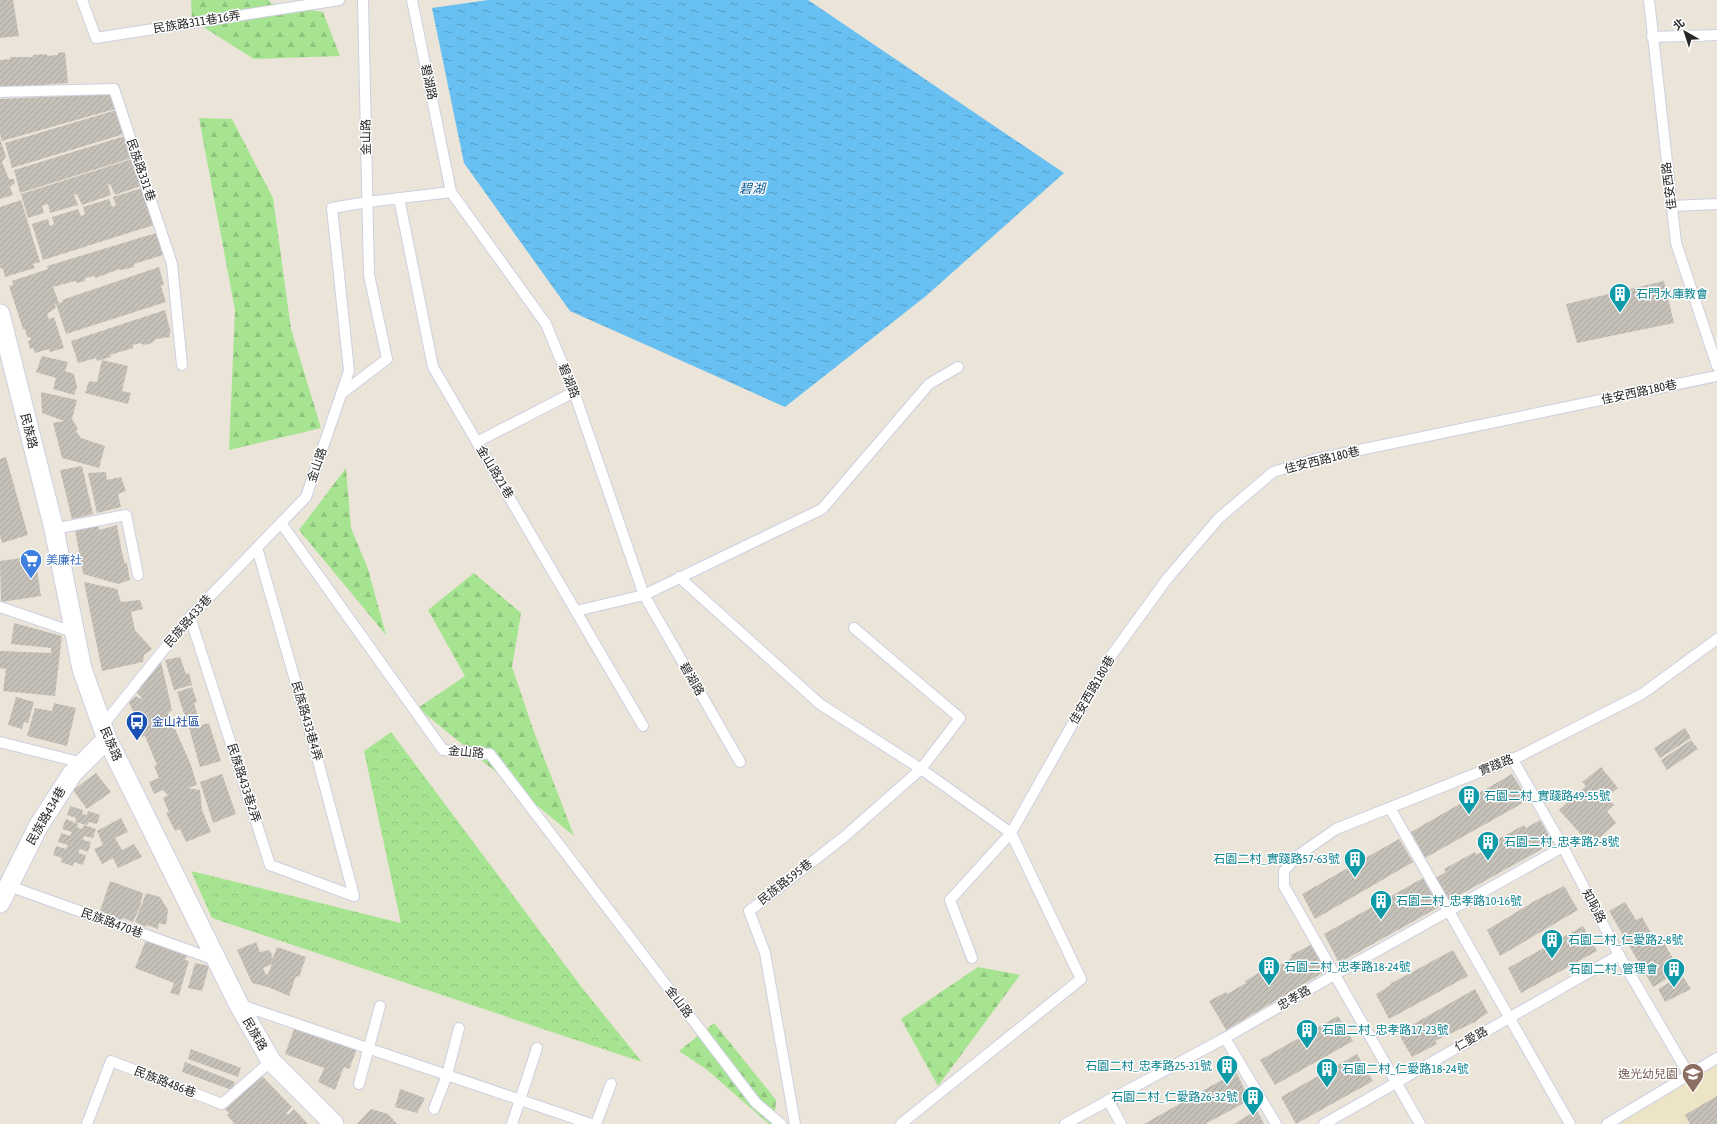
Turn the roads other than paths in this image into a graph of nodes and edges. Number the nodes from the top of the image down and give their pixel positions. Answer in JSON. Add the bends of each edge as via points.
{"nodes":[{"id":1,"x":82,"y":0,"type":"edge"},
{"id":2,"x":339,"y":0,"type":"edge"},
{"id":3,"x":363,"y":0,"type":"edge"},
{"id":4,"x":412,"y":0,"type":"edge"},
{"id":5,"x":1648,"y":0,"type":"edge"},
{"id":6,"x":305,"y":3,"type":"edge"},
{"id":7,"x":1717,"y":35,"type":"edge"},
{"id":8,"x":1652,"y":37,"type":"junction"},
{"id":9,"x":0,"y":92,"type":"edge"},
{"id":10,"x":451,"y":192,"type":"junction"},
{"id":11,"x":399,"y":198,"type":"junction"},
{"id":12,"x":367,"y":202,"type":"junction"},
{"id":13,"x":1717,"y":204,"type":"edge"},
{"id":14,"x":1671,"y":206,"type":"junction"},
{"id":15,"x":0,"y":314,"type":"edge"},
{"id":16,"x":5,"y":358,"type":"edge"},
{"id":17,"x":182,"y":365,"type":"dead end"},
{"id":18,"x":1717,"y":366,"type":"edge"},
{"id":19,"x":958,"y":367,"type":"dead end"},
{"id":20,"x":1717,"y":376,"type":"edge"},
{"id":21,"x":574,"y":392,"type":"junction"},
{"id":22,"x":341,"y":394,"type":"junction"},
{"id":23,"x":477,"y":442,"type":"junction"},
{"id":24,"x":281,"y":523,"type":"junction"},
{"id":25,"x":54,"y":529,"type":"junction"},
{"id":26,"x":257,"y":548,"type":"junction"},
{"id":27,"x":138,"y":575,"type":"dead end"},
{"id":28,"x":679,"y":577,"type":"junction"},
{"id":29,"x":644,"y":595,"type":"junction"},
{"id":30,"x":0,"y":607,"type":"edge"},
{"id":31,"x":576,"y":611,"type":"junction"},
{"id":32,"x":190,"y":617,"type":"junction"},
{"id":33,"x":854,"y":628,"type":"dead end"},
{"id":34,"x":73,"y":632,"type":"junction"},
{"id":35,"x":1717,"y":639,"type":"edge"},
{"id":36,"x":643,"y":726,"type":"dead end"},
{"id":37,"x":105,"y":732,"type":"junction"},
{"id":38,"x":0,"y":742,"type":"edge"},
{"id":39,"x":1512,"y":758,"type":"junction"},
{"id":40,"x":740,"y":762,"type":"dead end"},
{"id":41,"x":83,"y":763,"type":"junction"},
{"id":42,"x":921,"y":769,"type":"junction"},
{"id":43,"x":1390,"y":808,"type":"junction"},
{"id":44,"x":1011,"y":833,"type":"junction"},
{"id":45,"x":1563,"y":847,"type":"junction"},
{"id":46,"x":9,"y":886,"type":"junction"},
{"id":47,"x":354,"y":896,"type":"joint"},
{"id":48,"x":0,"y":903,"type":"edge"},
{"id":49,"x":1449,"y":910,"type":"junction"},
{"id":50,"x":1620,"y":955,"type":"junction"},
{"id":51,"x":972,"y":958,"type":"dead end"},
{"id":52,"x":216,"y":960,"type":"junction"},
{"id":53,"x":1334,"y":975,"type":"junction"},
{"id":54,"x":239,"y":1005,"type":"junction"},
{"id":55,"x":380,"y":1006,"type":"dead end"},
{"id":56,"x":1510,"y":1017,"type":"junction"},
{"id":57,"x":459,"y":1028,"type":"dead end"},
{"id":58,"x":1225,"y":1038,"type":"junction"},
{"id":59,"x":368,"y":1048,"type":"junction"},
{"id":60,"x":537,"y":1048,"type":"dead end"},
{"id":61,"x":1717,"y":1058,"type":"edge"},
{"id":62,"x":271,"y":1061,"type":"junction"},
{"id":63,"x":447,"y":1075,"type":"junction"},
{"id":64,"x":1689,"y":1075,"type":"junction"},
{"id":65,"x":1397,"y":1082,"type":"junction"},
{"id":66,"x":359,"y":1084,"type":"dead end"},
{"id":67,"x":611,"y":1084,"type":"dead end"},
{"id":68,"x":520,"y":1100,"type":"junction"},
{"id":69,"x":1108,"y":1100,"type":"junction"},
{"id":70,"x":434,"y":1109,"type":"dead end"},
{"id":71,"x":88,"y":1124,"type":"edge"},
{"id":72,"x":334,"y":1124,"type":"edge"},
{"id":73,"x":512,"y":1124,"type":"edge"},
{"id":74,"x":591,"y":1124,"type":"edge"},
{"id":75,"x":596,"y":1124,"type":"edge"},
{"id":76,"x":781,"y":1124,"type":"edge"},
{"id":77,"x":794,"y":1124,"type":"edge"},
{"id":78,"x":901,"y":1124,"type":"edge"},
{"id":79,"x":1065,"y":1124,"type":"edge"},
{"id":80,"x":1121,"y":1124,"type":"edge"},
{"id":81,"x":1276,"y":1124,"type":"edge"},
{"id":82,"x":1324,"y":1124,"type":"edge"},
{"id":83,"x":1420,"y":1124,"type":"edge"},
{"id":84,"x":1570,"y":1124,"type":"edge"},
{"id":85,"x":1606,"y":1124,"type":"edge"}],
"edges":[{"from":1,"to":6,"type":"lane","name":"民族路311巷16弄","via":[[96,38]]},
{"from":2,"to":6,"type":"lane","name":"民族路311巷16弄"},
{"from":3,"to":12,"type":"lane","name":"金山路"},
{"from":4,"to":10,"type":"lane","name":"碧湖路"},
{"from":5,"to":8,"type":"lane","name":"佳安西路"},
{"from":7,"to":8,"type":"lane"},
{"from":8,"to":14,"type":"lane","name":"佳安西路"},
{"from":9,"to":17,"type":"lane","name":"民族路331巷","via":[[114,89],[172,264]]},
{"from":10,"to":11,"type":"lane"},
{"from":10,"to":21,"type":"lane","name":"碧湖路","via":[[546,324]]},
{"from":11,"to":12,"type":"lane"},
{"from":11,"to":23,"type":"lane","name":"金山路21巷","via":[[433,367]]},
{"from":12,"to":22,"type":"lane","name":"金山路","via":[[369,275],[387,359]]},
{"from":12,"to":22,"type":"lane","name":"金山路","via":[[332,208],[349,371]]},
{"from":13,"to":14,"type":"lane"},
{"from":14,"to":18,"type":"lane","name":"佳安西路","via":[[1676,243]]},
{"from":15,"to":16,"type":"street","name":"民族路"},
{"from":16,"to":25,"type":"street","name":"民族路"},
{"from":19,"to":28,"type":"lane","via":[[929,384],[822,509]]},
{"from":20,"to":44,"type":"lane","name":"佳安西路180巷","via":[[1324,458],[1273,472],[1219,518],[1157,592],[1111,656]]},
{"from":21,"to":23,"type":"lane"},
{"from":21,"to":29,"type":"lane","name":"碧湖路"},
{"from":22,"to":24,"type":"lane","name":"金山路","via":[[306,497]]},
{"from":23,"to":31,"type":"lane","name":"金山路21巷"},
{"from":24,"to":26,"type":"lane","name":"民族路433巷"},
{"from":24,"to":76,"type":"lane","name":"金山路","via":[[442,750],[490,754],[756,1103]]},
{"from":25,"to":27,"type":"lane","via":[[126,515]]},
{"from":25,"to":34,"type":"street","name":"民族路"},
{"from":26,"to":32,"type":"lane","name":"民族路433巷"},
{"from":26,"to":47,"type":"lane","name":"民族路433巷4弄"},
{"from":28,"to":29,"type":"lane"},
{"from":28,"to":42,"type":"lane","via":[[820,704]]},
{"from":29,"to":31,"type":"lane"},
{"from":29,"to":40,"type":"lane","name":"碧湖路"},
{"from":30,"to":34,"type":"lane"},
{"from":31,"to":36,"type":"lane","name":"金山路21巷"},
{"from":32,"to":37,"type":"lane","name":"民族路433巷"},
{"from":32,"to":47,"type":"lane","name":"民族路433巷2弄","via":[[270,865]]},
{"from":33,"to":42,"type":"lane","name":"民族路595巷","via":[[960,718]]},
{"from":34,"to":37,"type":"street","name":"民族路","via":[[82,669]]},
{"from":35,"to":39,"type":"lane","name":"實踐路","via":[[1642,694]]},
{"from":37,"to":41,"type":"street","name":"民族路434巷"},
{"from":37,"to":52,"type":"street","name":"民族路"},
{"from":38,"to":41,"type":"lane"},
{"from":39,"to":43,"type":"lane","name":"實踐路"},
{"from":39,"to":45,"type":"lane","name":"知恥路"},
{"from":41,"to":46,"type":"street","name":"民族路434巷","via":[[72,774],[39,826]]},
{"from":42,"to":44,"type":"lane"},
{"from":42,"to":77,"type":"lane","name":"民族路595巷","via":[[844,837],[748,911],[765,953]]},
{"from":43,"to":49,"type":"lane"},
{"from":43,"to":53,"type":"lane","name":"實踐路","via":[[1336,829],[1296,857],[1284,871],[1284,886]]},
{"from":44,"to":51,"type":"lane","name":"佳安西路180巷","via":[[950,900]]},
{"from":44,"to":78,"type":"lane","via":[[1081,979]]},
{"from":45,"to":49,"type":"lane","name":"忠孝路"},
{"from":45,"to":50,"type":"lane","name":"知恥路"},
{"from":46,"to":48,"type":"street","name":"民族路434巷"},
{"from":46,"to":52,"type":"lane","name":"民族路470巷"},
{"from":49,"to":53,"type":"lane","name":"忠孝路"},
{"from":49,"to":56,"type":"lane"},
{"from":50,"to":56,"type":"lane","name":"仁愛路"},
{"from":50,"to":64,"type":"lane","name":"知恥路"},
{"from":52,"to":54,"type":"street","name":"民族路"},
{"from":53,"to":58,"type":"lane","name":"忠孝路"},
{"from":53,"to":65,"type":"lane"},
{"from":54,"to":59,"type":"lane"},
{"from":54,"to":62,"type":"street","name":"民族路"},
{"from":55,"to":59,"type":"lane"},
{"from":56,"to":65,"type":"lane","name":"仁愛路"},
{"from":56,"to":84,"type":"lane"},
{"from":57,"to":63,"type":"lane"},
{"from":58,"to":69,"type":"lane","name":"忠孝路"},
{"from":58,"to":81,"type":"lane"},
{"from":59,"to":63,"type":"lane"},
{"from":59,"to":66,"type":"lane"},
{"from":60,"to":68,"type":"lane"},
{"from":61,"to":64,"type":"lane"},
{"from":62,"to":71,"type":"lane","name":"民族路486巷","via":[[222,1104],[111,1060]]},
{"from":62,"to":72,"type":"street","name":"民族路"},
{"from":63,"to":68,"type":"lane"},
{"from":63,"to":70,"type":"lane"},
{"from":64,"to":85,"type":"lane"},
{"from":65,"to":82,"type":"lane","name":"仁愛路"},
{"from":65,"to":83,"type":"lane"},
{"from":67,"to":75,"type":"lane"},
{"from":68,"to":73,"type":"lane"},
{"from":68,"to":74,"type":"lane"},
{"from":69,"to":79,"type":"lane","name":"忠孝路"},
{"from":69,"to":80,"type":"lane"}]}
